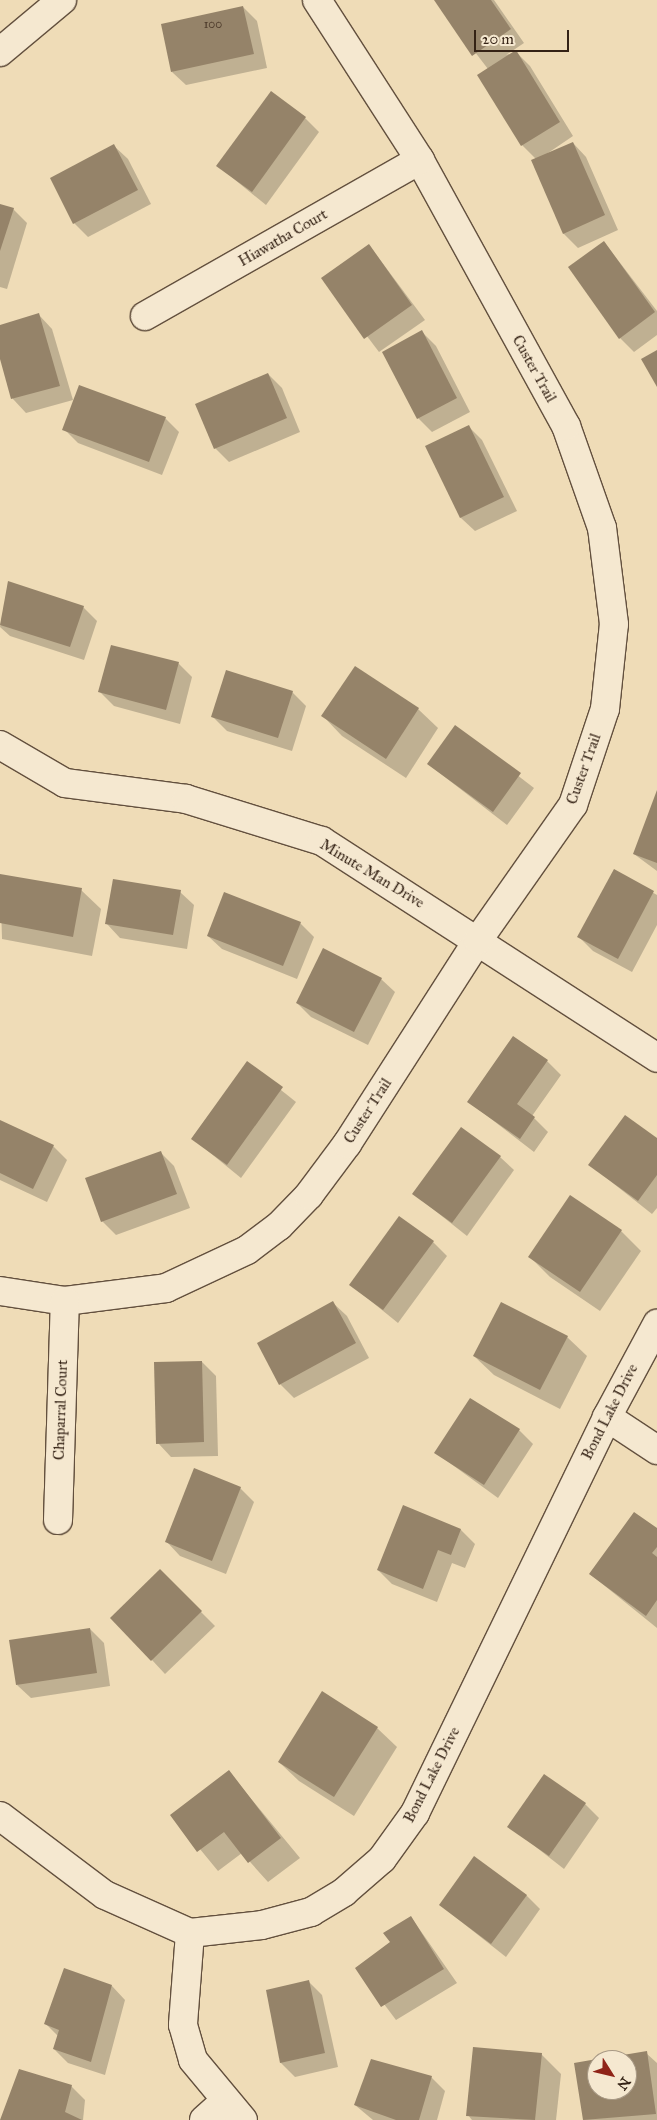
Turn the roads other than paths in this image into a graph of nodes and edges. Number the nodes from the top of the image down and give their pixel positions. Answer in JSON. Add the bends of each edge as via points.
{"nodes":[{"id":1,"x":62,"y":0,"type":"edge"},
{"id":2,"x":317,"y":0,"type":"edge"},
{"id":3,"x":0,"y":52,"type":"edge"},
{"id":4,"x":420,"y":160,"type":"junction"},
{"id":5,"x":146,"y":316,"type":"dead end"},
{"id":6,"x":0,"y":745,"type":"edge"},
{"id":7,"x":478,"y":940,"type":"junction"},
{"id":8,"x":657,"y":1058,"type":"edge"},
{"id":9,"x":0,"y":1291,"type":"edge"},
{"id":10,"x":65,"y":1301,"type":"junction"},
{"id":11,"x":657,"y":1324,"type":"edge"},
{"id":12,"x":607,"y":1417,"type":"junction"},
{"id":13,"x":657,"y":1450,"type":"edge"},
{"id":14,"x":58,"y":1520,"type":"dead end"},
{"id":15,"x":0,"y":1816,"type":"edge"},
{"id":16,"x":190,"y":1933,"type":"junction"},
{"id":17,"x":234,"y":2111,"type":"edge"},
{"id":18,"x":204,"y":2120,"type":"edge"}],
"edges":[{"from":1,"to":3,"type":"street"},
{"from":2,"to":4,"type":"street","name":"Custer Trail"},
{"from":4,"to":5,"type":"street","name":"Hiawatha Court"},
{"from":4,"to":7,"type":"street","name":"Custer Trail","via":[[566,426],[602,528],[614,624],[605,709],[573,804]]},
{"from":6,"to":7,"type":"street","name":"Minute Man Drive","via":[[65,783],[186,799],[322,842]]},
{"from":7,"to":8,"type":"street","name":"Minute Man Drive"},
{"from":7,"to":10,"type":"street","name":"Custer Trail","via":[[347,1144],[309,1195],[279,1226],[247,1250],[166,1288]]},
{"from":9,"to":10,"type":"street","name":"Custer Trail"},
{"from":10,"to":14,"type":"street","name":"Chaparral Court"},
{"from":11,"to":12,"type":"street","name":"Bond Lake Drive"},
{"from":12,"to":13,"type":"street"},
{"from":12,"to":16,"type":"street","name":"Bond Lake Drive","via":[[415,1813],[382,1859],[344,1892],[312,1912],[262,1924]]},
{"from":15,"to":16,"type":"street","via":[[105,1895]]},
{"from":16,"to":17,"type":"street","via":[[182,2025],[193,2060]]},
{"from":17,"to":18,"type":"street"}]}
